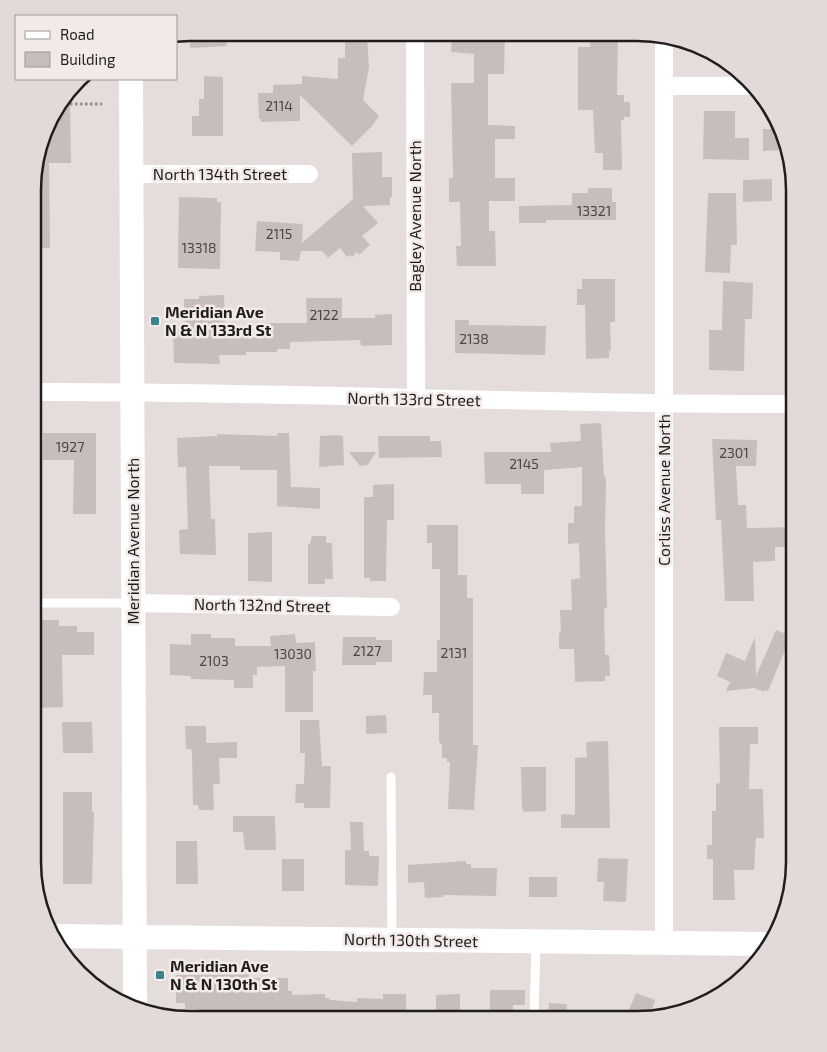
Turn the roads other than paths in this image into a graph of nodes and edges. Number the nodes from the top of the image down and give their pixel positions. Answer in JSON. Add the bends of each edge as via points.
{"nodes":[{"id":1,"x":415,"y":41,"type":"edge"},
{"id":2,"x":664,"y":44,"type":"edge"},
{"id":3,"x":131,"y":80,"type":"edge"},
{"id":4,"x":664,"y":86,"type":"junction"},
{"id":5,"x":743,"y":86,"type":"edge"},
{"id":6,"x":131,"y":174,"type":"junction"},
{"id":7,"x":308,"y":174,"type":"dead end"},
{"id":8,"x":41,"y":392,"type":"edge"},
{"id":9,"x":132,"y":392,"type":"junction"},
{"id":10,"x":416,"y":399,"type":"junction"},
{"id":11,"x":664,"y":404,"type":"junction"},
{"id":12,"x":786,"y":404,"type":"edge"},
{"id":13,"x":133,"y":602,"type":"junction"},
{"id":14,"x":41,"y":603,"type":"edge"},
{"id":15,"x":391,"y":607,"type":"dead end"},
{"id":16,"x":391,"y":777,"type":"dead end"},
{"id":17,"x":61,"y":936,"type":"edge"},
{"id":18,"x":135,"y":937,"type":"junction"},
{"id":19,"x":392,"y":940,"type":"junction"},
{"id":20,"x":536,"y":942,"type":"junction"},
{"id":21,"x":664,"y":943,"type":"junction"},
{"id":22,"x":762,"y":944,"type":"edge"},
{"id":23,"x":135,"y":1000,"type":"edge"},
{"id":24,"x":534,"y":1010,"type":"edge"}],
"edges":[{"from":1,"to":10,"type":"street","name":"Bagley Avenue North"},
{"from":2,"to":4,"type":"street","name":"Corliss Avenue North"},
{"from":3,"to":6,"type":"street","name":"Meridian Avenue North"},
{"from":4,"to":5,"type":"street"},
{"from":4,"to":11,"type":"street","name":"Corliss Avenue North"},
{"from":6,"to":7,"type":"street","name":"North 134th Street"},
{"from":6,"to":9,"type":"street","name":"Meridian Avenue North"},
{"from":8,"to":9,"type":"street","name":"North 133rd Street"},
{"from":9,"to":10,"type":"street","name":"North 133rd Street"},
{"from":9,"to":13,"type":"street","name":"Meridian Avenue North"},
{"from":10,"to":11,"type":"street","name":"North 133rd Street"},
{"from":11,"to":12,"type":"street","name":"North 133rd Street"},
{"from":11,"to":21,"type":"street","name":"Corliss Avenue North"},
{"from":13,"to":14,"type":"lane"},
{"from":13,"to":15,"type":"street","name":"North 132nd Street"},
{"from":13,"to":18,"type":"street","name":"Meridian Avenue North"},
{"from":16,"to":19,"type":"lane"},
{"from":17,"to":18,"type":"street","name":"North 130th Street"},
{"from":18,"to":19,"type":"street","name":"North 130th Street"},
{"from":18,"to":23,"type":"street","name":"Meridian Avenue North"},
{"from":19,"to":20,"type":"street","name":"North 130th Street"},
{"from":20,"to":21,"type":"street","name":"North 130th Street"},
{"from":20,"to":24,"type":"lane"},
{"from":21,"to":22,"type":"street","name":"North 130th Street"}]}
